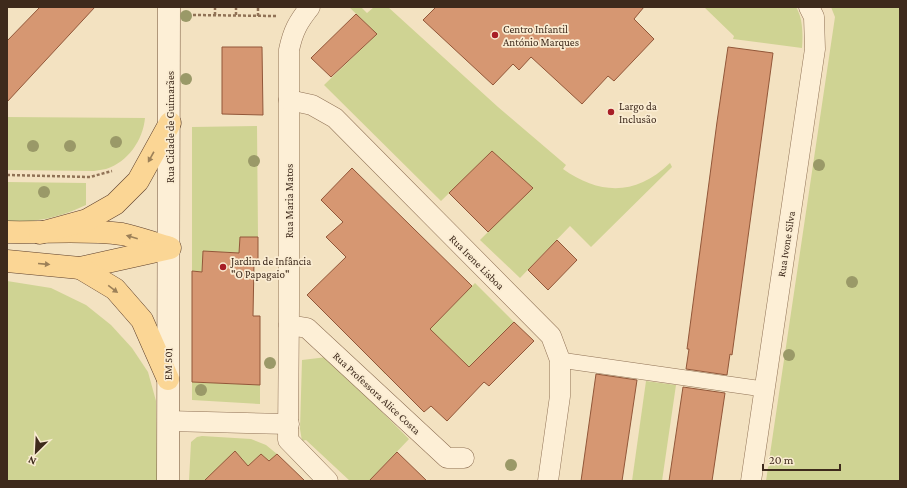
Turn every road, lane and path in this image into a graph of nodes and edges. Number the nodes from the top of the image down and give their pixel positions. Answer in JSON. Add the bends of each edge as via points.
{"nodes":[{"id":1,"x":169,"y":7,"type":"edge"},
{"id":2,"x":215,"y":7,"type":"edge"},
{"id":3,"x":236,"y":7,"type":"edge"},
{"id":4,"x":258,"y":7,"type":"edge"},
{"id":5,"x":310,"y":7,"type":"edge"},
{"id":6,"x":809,"y":7,"type":"edge"},
{"id":7,"x":193,"y":11,"type":"dead end"},
{"id":8,"x":215,"y":15,"type":"junction"},
{"id":9,"x":236,"y":15,"type":"junction"},
{"id":10,"x":258,"y":16,"type":"junction"},
{"id":11,"x":278,"y":16,"type":"dead end"},
{"id":12,"x":289,"y":100,"type":"junction"},
{"id":13,"x":170,"y":123,"type":"junction"},
{"id":14,"x":119,"y":170,"type":"dead end"},
{"id":15,"x":7,"y":175,"type":"edge"},
{"id":16,"x":7,"y":232,"type":"edge"},
{"id":17,"x":40,"y":233,"type":"junction"},
{"id":18,"x":170,"y":248,"type":"junction"},
{"id":19,"x":7,"y":261,"type":"edge"},
{"id":20,"x":80,"y":268,"type":"junction"},
{"id":21,"x":289,"y":325,"type":"junction"},
{"id":22,"x":560,"y":360,"type":"junction"},
{"id":23,"x":168,"y":379,"type":"junction"},
{"id":24,"x":764,"y":389,"type":"junction"},
{"id":25,"x":168,"y":421,"type":"junction"},
{"id":26,"x":289,"y":424,"type":"junction"},
{"id":27,"x":464,"y":458,"type":"dead end"},
{"id":28,"x":168,"y":481,"type":"edge"},
{"id":29,"x":328,"y":481,"type":"edge"},
{"id":30,"x":548,"y":481,"type":"edge"},
{"id":31,"x":750,"y":481,"type":"edge"}],
"edges":[{"from":1,"to":13,"type":"main road","name":"Rua Cidade de Guimarães"},
{"from":2,"to":8,"type":"path"},
{"from":3,"to":9,"type":"path"},
{"from":4,"to":10,"type":"path"},
{"from":5,"to":12,"type":"street","name":"Rua Maria Matos","via":[[292,36],[289,50]]},
{"from":6,"to":24,"type":"street","name":"Rua Ivone Silva","via":[[814,17],[815,49]]},
{"from":7,"to":8,"type":"path","via":[[193,15]]},
{"from":8,"to":9,"type":"path"},
{"from":9,"to":10,"type":"path"},
{"from":10,"to":11,"type":"path"},
{"from":12,"to":21,"type":"street","name":"Rua Maria Matos"},
{"from":12,"to":22,"type":"street","name":"Rua Irene Lisboa","via":[[312,105],[335,118],[551,336]]},
{"from":13,"to":17,"type":"main road","one_way":true,"via":[[138,181],[115,204],[87,220]]},
{"from":13,"to":18,"type":"main road","name":"Rua Cidade de Guimarães"},
{"from":14,"to":15,"type":"path","via":[[90,177]]},
{"from":16,"to":17,"type":"main road"},
{"from":18,"to":17,"type":"main road","one_way":true,"via":[[123,235],[89,231]]},
{"from":18,"to":20,"type":"main road"},
{"from":18,"to":23,"type":"main road","name":"EM 501","number":"EM 501"},
{"from":19,"to":20,"type":"main road","one_way":true},
{"from":20,"to":23,"type":"main road","one_way":true,"via":[[115,289],[142,320]]},
{"from":21,"to":26,"type":"street","name":"Rua Maria Matos"},
{"from":21,"to":27,"type":"street","name":"Rua Professora Alice Costa","via":[[307,328],[447,458]]},
{"from":22,"to":24,"type":"street"},
{"from":22,"to":30,"type":"street","name":"Rua Irene Lisboa","via":[[560,396]]},
{"from":23,"to":25,"type":"main road","name":"EM 501","number":"EM 501"},
{"from":24,"to":31,"type":"street","name":"Rua Ivone Silva"},
{"from":25,"to":26,"type":"street"},
{"from":25,"to":28,"type":"main road","name":"EM 501","number":"EM 501"},
{"from":26,"to":29,"type":"street","name":"Rua Maria Matos","via":[[288,440]]}]}
